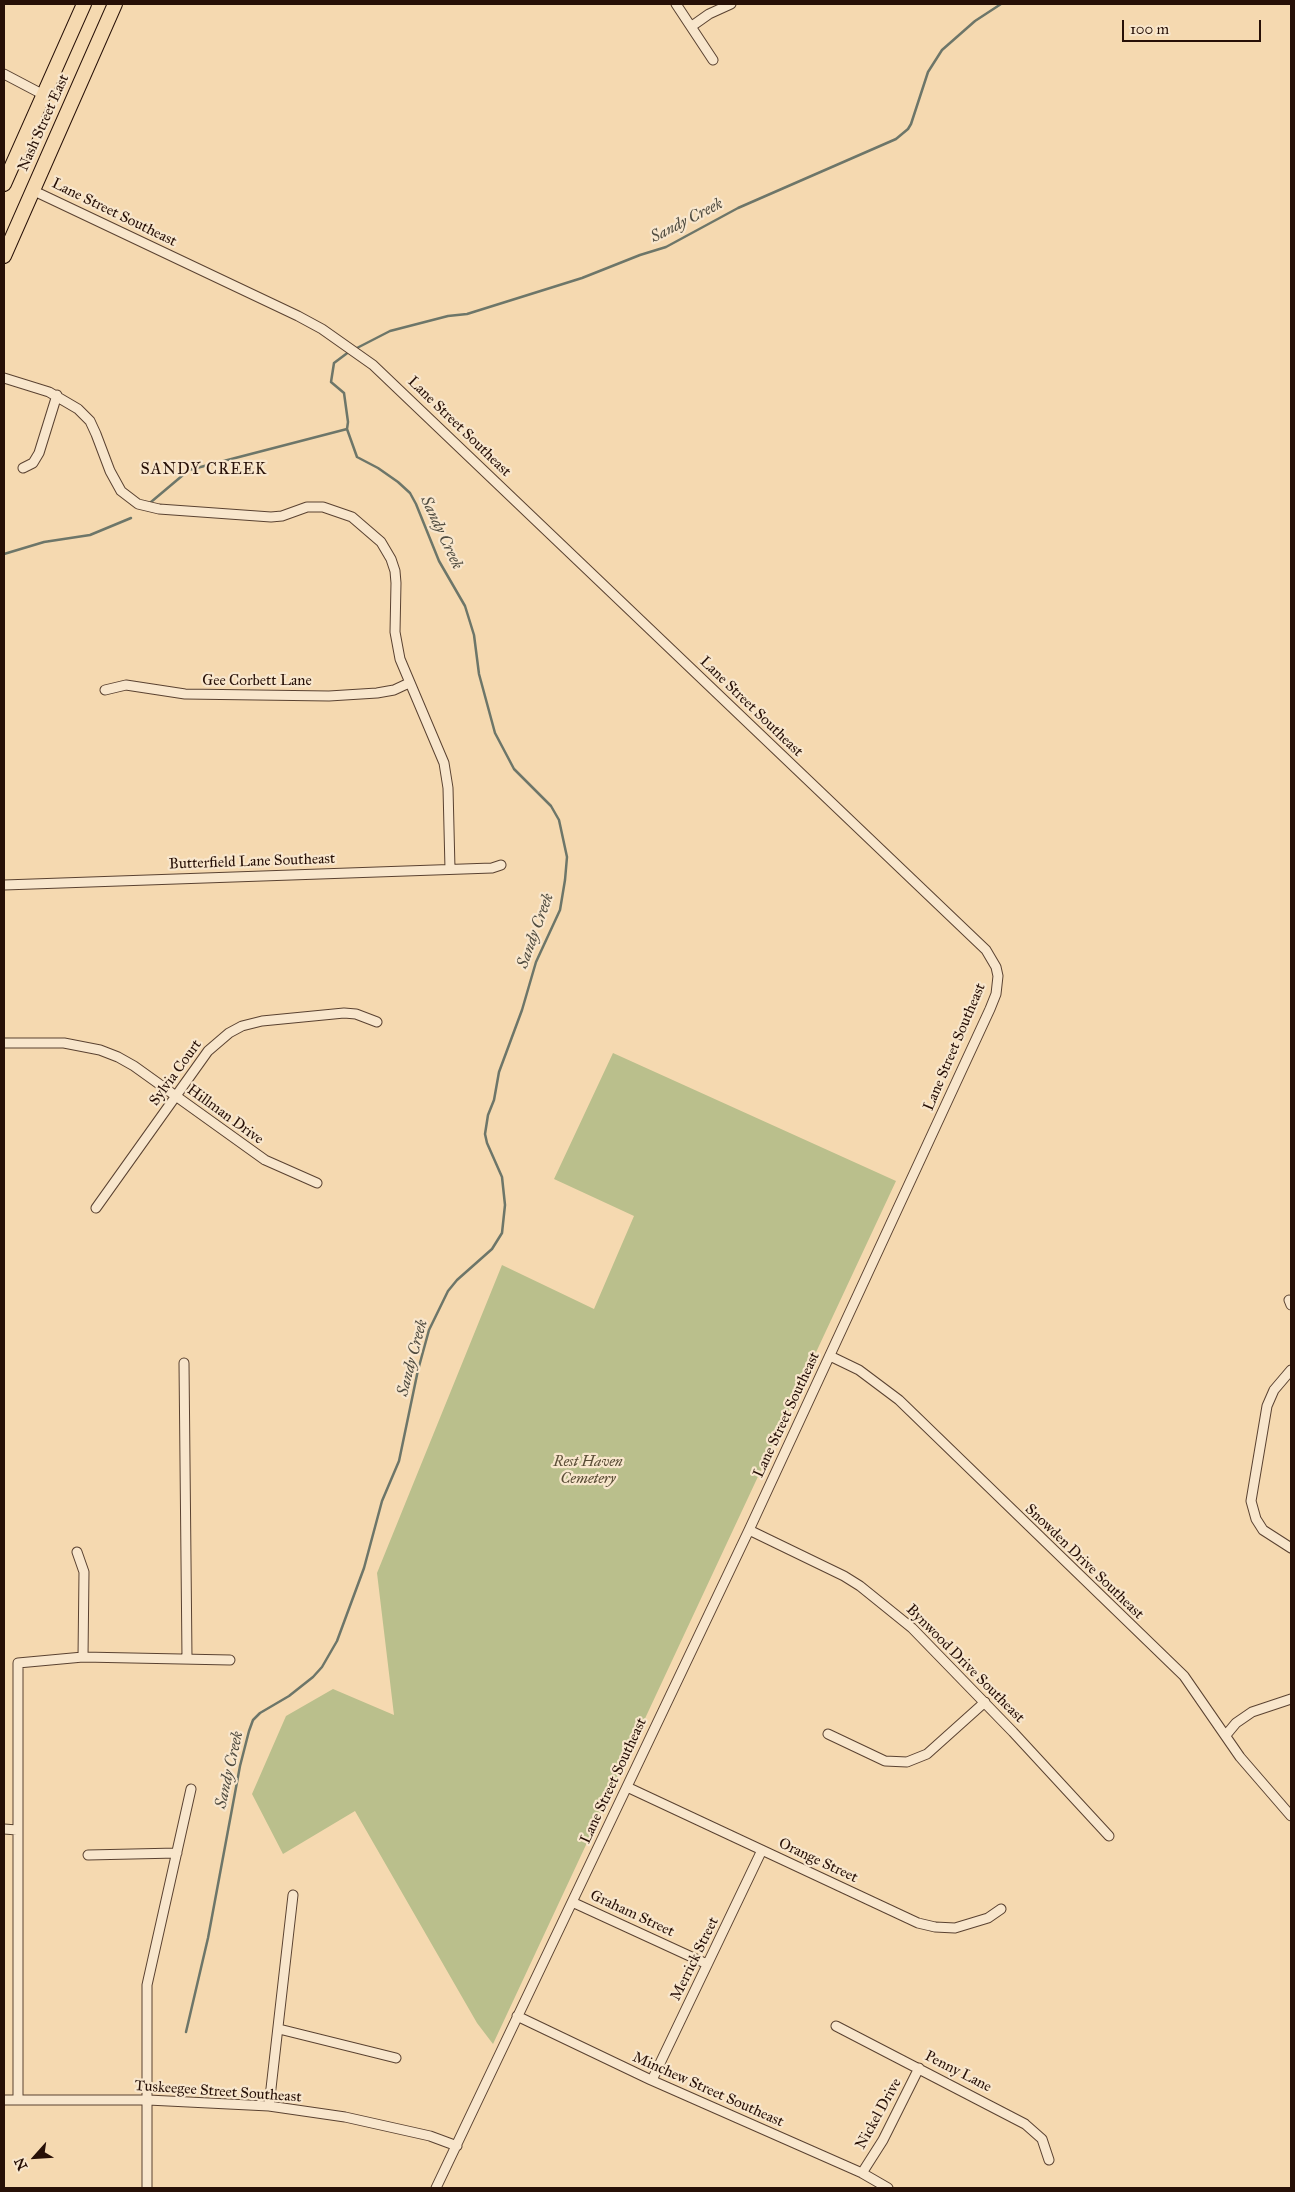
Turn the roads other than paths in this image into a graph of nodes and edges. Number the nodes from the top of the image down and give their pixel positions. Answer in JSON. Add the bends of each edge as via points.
{"nodes":[{"id":1,"x":84,"y":4,"type":"edge"},
{"id":2,"x":115,"y":4,"type":"edge"},
{"id":3,"x":676,"y":4,"type":"edge"},
{"id":4,"x":731,"y":4,"type":"edge"},
{"id":5,"x":692,"y":26,"type":"junction"},
{"id":6,"x":713,"y":60,"type":"dead end"},
{"id":7,"x":4,"y":74,"type":"edge"},
{"id":8,"x":42,"y":94,"type":"junction"},
{"id":9,"x":4,"y":184,"type":"edge"},
{"id":10,"x":32,"y":190,"type":"junction"},
{"id":11,"x":4,"y":256,"type":"edge"},
{"id":12,"x":4,"y":378,"type":"edge"},
{"id":13,"x":57,"y":396,"type":"junction"},
{"id":14,"x":23,"y":468,"type":"dead end"},
{"id":15,"x":409,"y":684,"type":"junction"},
{"id":16,"x":105,"y":690,"type":"dead end"},
{"id":17,"x":501,"y":865,"type":"dead end"},
{"id":18,"x":450,"y":869,"type":"junction"},
{"id":19,"x":4,"y":885,"type":"edge"},
{"id":20,"x":377,"y":1022,"type":"dead end"},
{"id":21,"x":4,"y":1043,"type":"edge"},
{"id":22,"x":176,"y":1096,"type":"junction"},
{"id":23,"x":317,"y":1183,"type":"dead end"},
{"id":24,"x":96,"y":1208,"type":"dead end"},
{"id":25,"x":830,"y":1356,"type":"junction"},
{"id":26,"x":184,"y":1363,"type":"dead end"},
{"id":27,"x":1291,"y":1370,"type":"edge"},
{"id":28,"x":749,"y":1530,"type":"junction"},
{"id":29,"x":1291,"y":1548,"type":"edge"},
{"id":30,"x":77,"y":1552,"type":"dead end"},
{"id":31,"x":83,"y":1657,"type":"junction"},
{"id":32,"x":187,"y":1658,"type":"junction"},
{"id":33,"x":230,"y":1660,"type":"dead end"},
{"id":34,"x":1291,"y":1699,"type":"edge"},
{"id":35,"x":985,"y":1702,"type":"junction"},
{"id":36,"x":828,"y":1734,"type":"dead end"},
{"id":37,"x":1226,"y":1735,"type":"junction"},
{"id":38,"x":627,"y":1787,"type":"junction"},
{"id":39,"x":191,"y":1789,"type":"dead end"},
{"id":40,"x":1291,"y":1816,"type":"edge"},
{"id":41,"x":4,"y":1830,"type":"edge"},
{"id":42,"x":17,"y":1830,"type":"junction"},
{"id":43,"x":1110,"y":1836,"type":"dead end"},
{"id":44,"x":762,"y":1850,"type":"junction"},
{"id":45,"x":177,"y":1854,"type":"junction"},
{"id":46,"x":88,"y":1855,"type":"dead end"},
{"id":47,"x":293,"y":1895,"type":"dead end"},
{"id":48,"x":572,"y":1902,"type":"junction"},
{"id":49,"x":1001,"y":1909,"type":"dead end"},
{"id":50,"x":707,"y":1964,"type":"junction"},
{"id":51,"x":517,"y":2016,"type":"junction"},
{"id":52,"x":836,"y":2026,"type":"dead end"},
{"id":53,"x":279,"y":2029,"type":"junction"},
{"id":54,"x":396,"y":2058,"type":"dead end"},
{"id":55,"x":919,"y":2068,"type":"junction"},
{"id":56,"x":652,"y":2080,"type":"junction"},
{"id":57,"x":4,"y":2100,"type":"edge"},
{"id":58,"x":18,"y":2100,"type":"junction"},
{"id":59,"x":148,"y":2100,"type":"junction"},
{"id":60,"x":270,"y":2106,"type":"junction"},
{"id":61,"x":457,"y":2146,"type":"junction"},
{"id":62,"x":1049,"y":2160,"type":"dead end"},
{"id":63,"x":862,"y":2173,"type":"junction"},
{"id":64,"x":147,"y":2188,"type":"edge"},
{"id":65,"x":436,"y":2188,"type":"edge"},
{"id":66,"x":888,"y":2188,"type":"edge"}],
"edges":[{"from":1,"to":8,"type":"main road","name":"Nash Street East"},
{"from":2,"to":10,"type":"main road","name":"Nash Street East"},
{"from":3,"to":5,"type":"street"},
{"from":4,"to":5,"type":"street"},
{"from":5,"to":6,"type":"street"},
{"from":7,"to":8,"type":"street"},
{"from":8,"to":9,"type":"main road","name":"Nash Street East"},
{"from":10,"to":11,"type":"main road","name":"Nash Street East"},
{"from":10,"to":25,"type":"street","name":"Lane Street Southeast","via":[[298,316],[358,353],[390,378],[986,950],[998,976],[990,1010]]},
{"from":12,"to":13,"type":"street"},
{"from":13,"to":14,"type":"street","via":[[40,453],[33,463]]},
{"from":13,"to":15,"type":"street","via":[[90,421],[117,484],[127,497],[138,504],[159,509],[271,517],[307,507],[323,507],[343,512],[365,526],[381,542],[395,571],[395,632]]},
{"from":15,"to":16,"type":"street","name":"Gee Corbett Lane","via":[[377,693],[329,696],[185,694],[126,685]]},
{"from":15,"to":18,"type":"street","via":[[444,763],[448,788]]},
{"from":17,"to":18,"type":"street","name":"Butterfield Lane Southeast"},
{"from":18,"to":19,"type":"street","name":"Butterfield Lane Southeast"},
{"from":20,"to":22,"type":"street","name":"Sylvia Court","via":[[344,1013],[242,1026],[228,1033],[208,1051]]},
{"from":21,"to":22,"type":"street","name":"Hillman Drive","via":[[64,1043],[100,1050],[134,1066]]},
{"from":22,"to":23,"type":"street","name":"Hillman Drive","via":[[265,1160]]},
{"from":22,"to":24,"type":"street","name":"Sylvia Court"},
{"from":25,"to":28,"type":"street","name":"Lane Street Southeast"},
{"from":25,"to":37,"type":"street","name":"Snowden Drive Southeast","via":[[859,1370],[898,1400],[1184,1676]]},
{"from":26,"to":32,"type":"street"},
{"from":27,"to":29,"type":"street","via":[[1274,1390],[1267,1406],[1251,1501],[1256,1519],[1264,1530]]},
{"from":28,"to":35,"type":"street","name":"Bynwood Drive Southeast","via":[[860,1586],[912,1628]]},
{"from":28,"to":38,"type":"street","name":"Lane Street Southeast"},
{"from":30,"to":31,"type":"street","via":[[84,1572]]},
{"from":31,"to":32,"type":"street"},
{"from":31,"to":42,"type":"street","via":[[18,1663]]},
{"from":32,"to":33,"type":"street"},
{"from":34,"to":37,"type":"street","via":[[1252,1712]]},
{"from":35,"to":36,"type":"street","via":[[927,1754],[907,1762],[885,1761]]},
{"from":35,"to":43,"type":"street","name":"Bynwood Drive Southeast"},
{"from":37,"to":40,"type":"street","name":"Snowden Drive Southeast","via":[[1240,1757]]},
{"from":38,"to":44,"type":"street","name":"Orange Street"},
{"from":38,"to":48,"type":"street","name":"Lane Street Southeast"},
{"from":39,"to":45,"type":"street"},
{"from":41,"to":42,"type":"street"},
{"from":42,"to":58,"type":"street"},
{"from":44,"to":49,"type":"street","name":"Orange Street","via":[[926,1926],[965,1926],[988,1918]]},
{"from":44,"to":50,"type":"street","name":"Merrick Street"},
{"from":45,"to":46,"type":"street"},
{"from":45,"to":59,"type":"street","via":[[147,1985]]},
{"from":47,"to":53,"type":"street"},
{"from":48,"to":50,"type":"street","name":"Graham Street"},
{"from":48,"to":51,"type":"street","name":"Lane Street Southeast"},
{"from":50,"to":56,"type":"street","name":"Merrick Street"},
{"from":51,"to":56,"type":"street","name":"Minchew Street Southeast"},
{"from":51,"to":61,"type":"street","name":"Lane Street Southeast"},
{"from":52,"to":55,"type":"street","name":"Penny Lane"},
{"from":53,"to":54,"type":"street"},
{"from":53,"to":60,"type":"street"},
{"from":55,"to":62,"type":"street","name":"Penny Lane","via":[[1025,2124],[1042,2139]]},
{"from":55,"to":63,"type":"street","name":"Nickel Drive"},
{"from":56,"to":63,"type":"street","name":"Minchew Street Southeast"},
{"from":57,"to":58,"type":"street","name":"Tuskeegee Street Southeast"},
{"from":58,"to":59,"type":"street","name":"Tuskeegee Street Southeast"},
{"from":59,"to":60,"type":"street","name":"Tuskeegee Street Southeast"},
{"from":59,"to":64,"type":"street"},
{"from":60,"to":61,"type":"street","name":"Tuskeegee Street Southeast","via":[[345,2117],[430,2136]]},
{"from":61,"to":65,"type":"street","name":"Lane Street Southeast"},
{"from":63,"to":66,"type":"street","name":"Minchew Street Southeast"}]}
